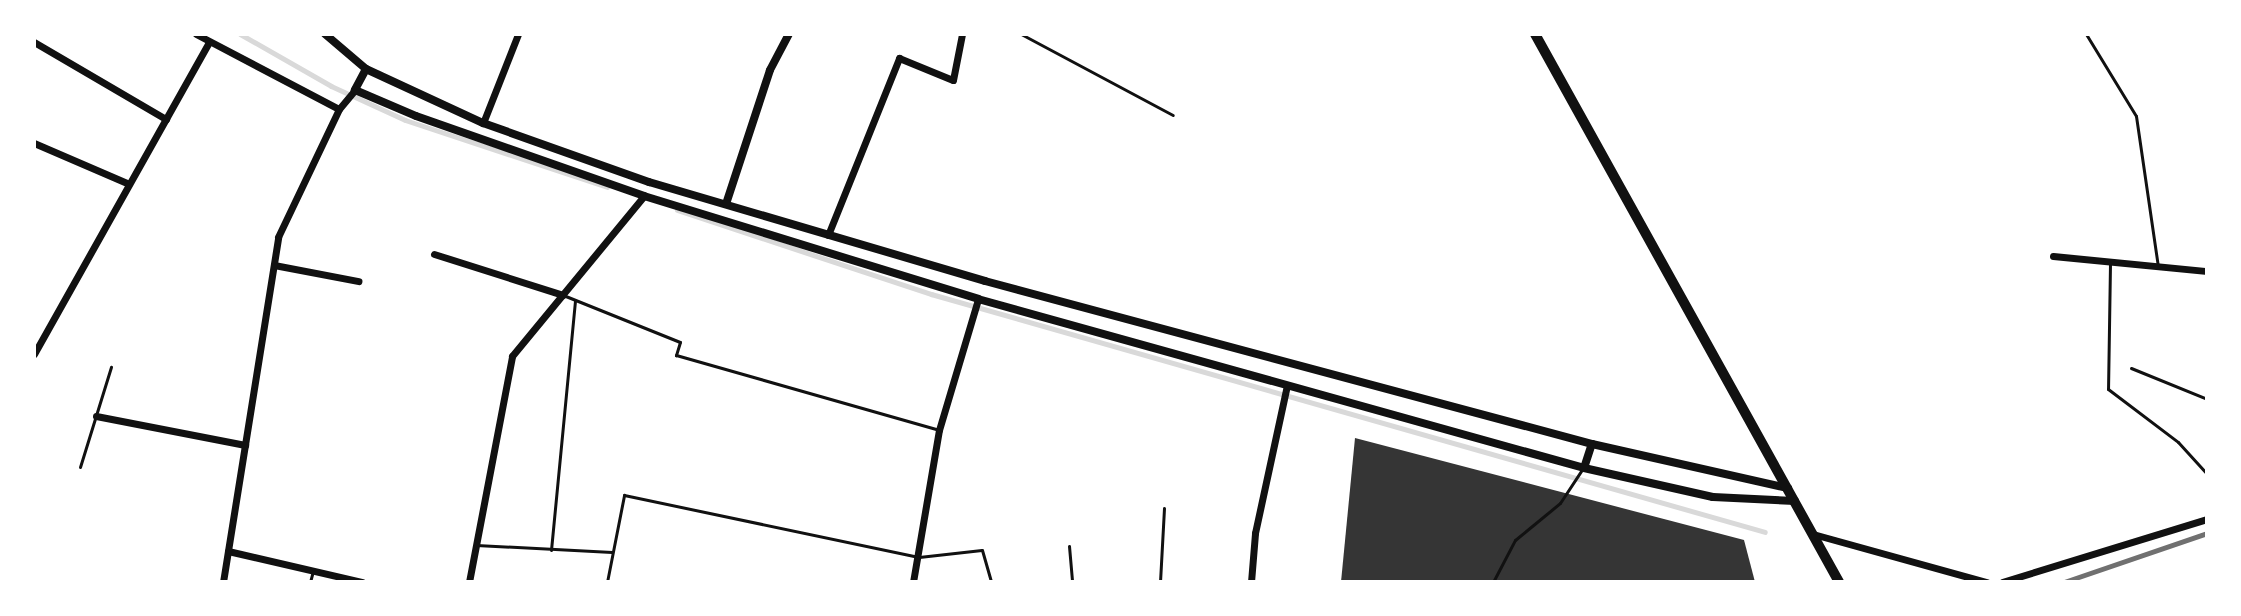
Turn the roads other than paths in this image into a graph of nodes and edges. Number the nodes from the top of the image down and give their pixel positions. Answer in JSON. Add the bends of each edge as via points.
{"nodes":[{"id":1,"x":196,"y":34,"type":"edge"},
{"id":2,"x":325,"y":34,"type":"edge"},
{"id":3,"x":518,"y":34,"type":"edge"},
{"id":4,"x":789,"y":34,"type":"edge"},
{"id":5,"x":962,"y":34,"type":"edge"},
{"id":6,"x":1021,"y":34,"type":"edge"},
{"id":7,"x":1535,"y":34,"type":"edge"},
{"id":8,"x":2086,"y":34,"type":"edge"},
{"id":9,"x":34,"y":42,"type":"edge"},
{"id":10,"x":209,"y":42,"type":"junction"},
{"id":11,"x":366,"y":69,"type":"junction"},
{"id":12,"x":355,"y":90,"type":"junction"},
{"id":13,"x":339,"y":109,"type":"junction"},
{"id":14,"x":1173,"y":115,"type":"dead end"},
{"id":15,"x":166,"y":119,"type":"junction"},
{"id":16,"x":483,"y":123,"type":"junction"},
{"id":17,"x":34,"y":143,"type":"edge"},
{"id":18,"x":649,"y":182,"type":"junction"},
{"id":19,"x":129,"y":184,"type":"junction"},
{"id":20,"x":642,"y":199,"type":"junction"},
{"id":21,"x":726,"y":204,"type":"junction"},
{"id":22,"x":828,"y":235,"type":"junction"},
{"id":23,"x":434,"y":254,"type":"dead end"},
{"id":24,"x":2053,"y":256,"type":"dead end"},
{"id":25,"x":2110,"y":262,"type":"junction"},
{"id":26,"x":274,"y":265,"type":"junction"},
{"id":27,"x":2158,"y":267,"type":"junction"},
{"id":28,"x":2207,"y":271,"type":"edge"},
{"id":29,"x":358,"y":281,"type":"dead end"},
{"id":30,"x":985,"y":281,"type":"junction"},
{"id":31,"x":563,"y":295,"type":"junction"},
{"id":32,"x":978,"y":299,"type":"junction"},
{"id":33,"x":575,"y":300,"type":"junction"},
{"id":34,"x":34,"y":354,"type":"edge"},
{"id":35,"x":111,"y":367,"type":"dead end"},
{"id":36,"x":2131,"y":368,"type":"dead end"},
{"id":37,"x":1287,"y":385,"type":"junction"},
{"id":38,"x":2207,"y":399,"type":"edge"},
{"id":39,"x":96,"y":416,"type":"junction"},
{"id":40,"x":939,"y":430,"type":"junction"},
{"id":41,"x":1592,"y":444,"type":"junction"},
{"id":42,"x":245,"y":445,"type":"junction"},
{"id":43,"x":80,"y":467,"type":"dead end"},
{"id":44,"x":1583,"y":468,"type":"junction"},
{"id":45,"x":2207,"y":474,"type":"edge"},
{"id":46,"x":1788,"y":488,"type":"junction"},
{"id":47,"x":1795,"y":501,"type":"junction"},
{"id":48,"x":1164,"y":508,"type":"dead end"},
{"id":49,"x":2207,"y":519,"type":"edge"},
{"id":50,"x":1813,"y":534,"type":"junction"},
{"id":51,"x":476,"y":545,"type":"junction"},
{"id":52,"x":1069,"y":546,"type":"dead end"},
{"id":53,"x":551,"y":550,"type":"junction"},
{"id":54,"x":228,"y":551,"type":"junction"},
{"id":55,"x":613,"y":552,"type":"junction"},
{"id":56,"x":919,"y":557,"type":"junction"},
{"id":57,"x":313,"y":571,"type":"junction"},
{"id":58,"x":223,"y":582,"type":"edge"},
{"id":59,"x":310,"y":582,"type":"edge"},
{"id":60,"x":362,"y":582,"type":"edge"},
{"id":61,"x":469,"y":582,"type":"edge"},
{"id":62,"x":607,"y":582,"type":"edge"},
{"id":63,"x":913,"y":582,"type":"edge"},
{"id":64,"x":991,"y":582,"type":"edge"},
{"id":65,"x":1072,"y":582,"type":"edge"},
{"id":66,"x":1160,"y":582,"type":"edge"},
{"id":67,"x":1251,"y":582,"type":"edge"},
{"id":68,"x":1493,"y":582,"type":"edge"},
{"id":69,"x":1839,"y":582,"type":"edge"},
{"id":70,"x":1986,"y":582,"type":"edge"},
{"id":71,"x":2002,"y":582,"type":"edge"}],
"edges":[{"from":1,"to":10,"type":"street"},
{"from":2,"to":11,"type":"street"},
{"from":3,"to":16,"type":"street"},
{"from":4,"to":21,"type":"street","via":[[770,70]]},
{"from":5,"to":22,"type":"street","via":[[953,80],[899,58]]},
{"from":6,"to":14,"type":"lane"},
{"from":7,"to":46,"type":"main road"},
{"from":8,"to":27,"type":"lane","via":[[2136,116]]},
{"from":9,"to":15,"type":"street"},
{"from":10,"to":13,"type":"street"},
{"from":10,"to":15,"type":"street"},
{"from":11,"to":12,"type":"street"},
{"from":11,"to":16,"type":"street"},
{"from":12,"to":13,"type":"street"},
{"from":12,"to":20,"type":"street"},
{"from":13,"to":26,"type":"street","via":[[278,237]]},
{"from":15,"to":19,"type":"street"},
{"from":16,"to":18,"type":"street"},
{"from":17,"to":19,"type":"street"},
{"from":18,"to":20,"type":"street"},
{"from":18,"to":21,"type":"street"},
{"from":19,"to":34,"type":"street"},
{"from":20,"to":31,"type":"street"},
{"from":20,"to":32,"type":"street"},
{"from":21,"to":22,"type":"street"},
{"from":22,"to":30,"type":"street"},
{"from":23,"to":31,"type":"street"},
{"from":24,"to":25,"type":"street"},
{"from":25,"to":27,"type":"street"},
{"from":25,"to":45,"type":"lane","via":[[2108,389],[2178,442]]},
{"from":26,"to":29,"type":"street"},
{"from":26,"to":42,"type":"street"},
{"from":27,"to":28,"type":"street"},
{"from":30,"to":32,"type":"street"},
{"from":30,"to":41,"type":"street"},
{"from":31,"to":33,"type":"lane"},
{"from":31,"to":51,"type":"street","via":[[512,356]]},
{"from":32,"to":37,"type":"street"},
{"from":32,"to":40,"type":"street"},
{"from":33,"to":40,"type":"lane","via":[[680,342],[676,355]]},
{"from":33,"to":53,"type":"lane"},
{"from":35,"to":39,"type":"lane"},
{"from":36,"to":38,"type":"lane"},
{"from":37,"to":44,"type":"street"},
{"from":37,"to":67,"type":"street","via":[[1255,533]]},
{"from":39,"to":42,"type":"street"},
{"from":39,"to":43,"type":"lane"},
{"from":40,"to":56,"type":"street"},
{"from":41,"to":44,"type":"street"},
{"from":41,"to":46,"type":"street"},
{"from":42,"to":54,"type":"street"},
{"from":44,"to":47,"type":"street","via":[[1713,497]]},
{"from":44,"to":68,"type":"lane","via":[[1515,540]]},
{"from":46,"to":47,"type":"main road"},
{"from":47,"to":50,"type":"main road"},
{"from":48,"to":66,"type":"lane"},
{"from":49,"to":71,"type":"street"},
{"from":50,"to":69,"type":"main road"},
{"from":50,"to":70,"type":"street"},
{"from":51,"to":53,"type":"lane"},
{"from":51,"to":61,"type":"street"},
{"from":52,"to":65,"type":"lane"},
{"from":53,"to":55,"type":"lane"},
{"from":54,"to":57,"type":"street"},
{"from":54,"to":58,"type":"street"},
{"from":55,"to":56,"type":"lane","via":[[624,495]]},
{"from":55,"to":62,"type":"lane"},
{"from":56,"to":63,"type":"street"},
{"from":56,"to":64,"type":"lane","via":[[982,550]]},
{"from":57,"to":59,"type":"lane"},
{"from":57,"to":60,"type":"street"}]}
